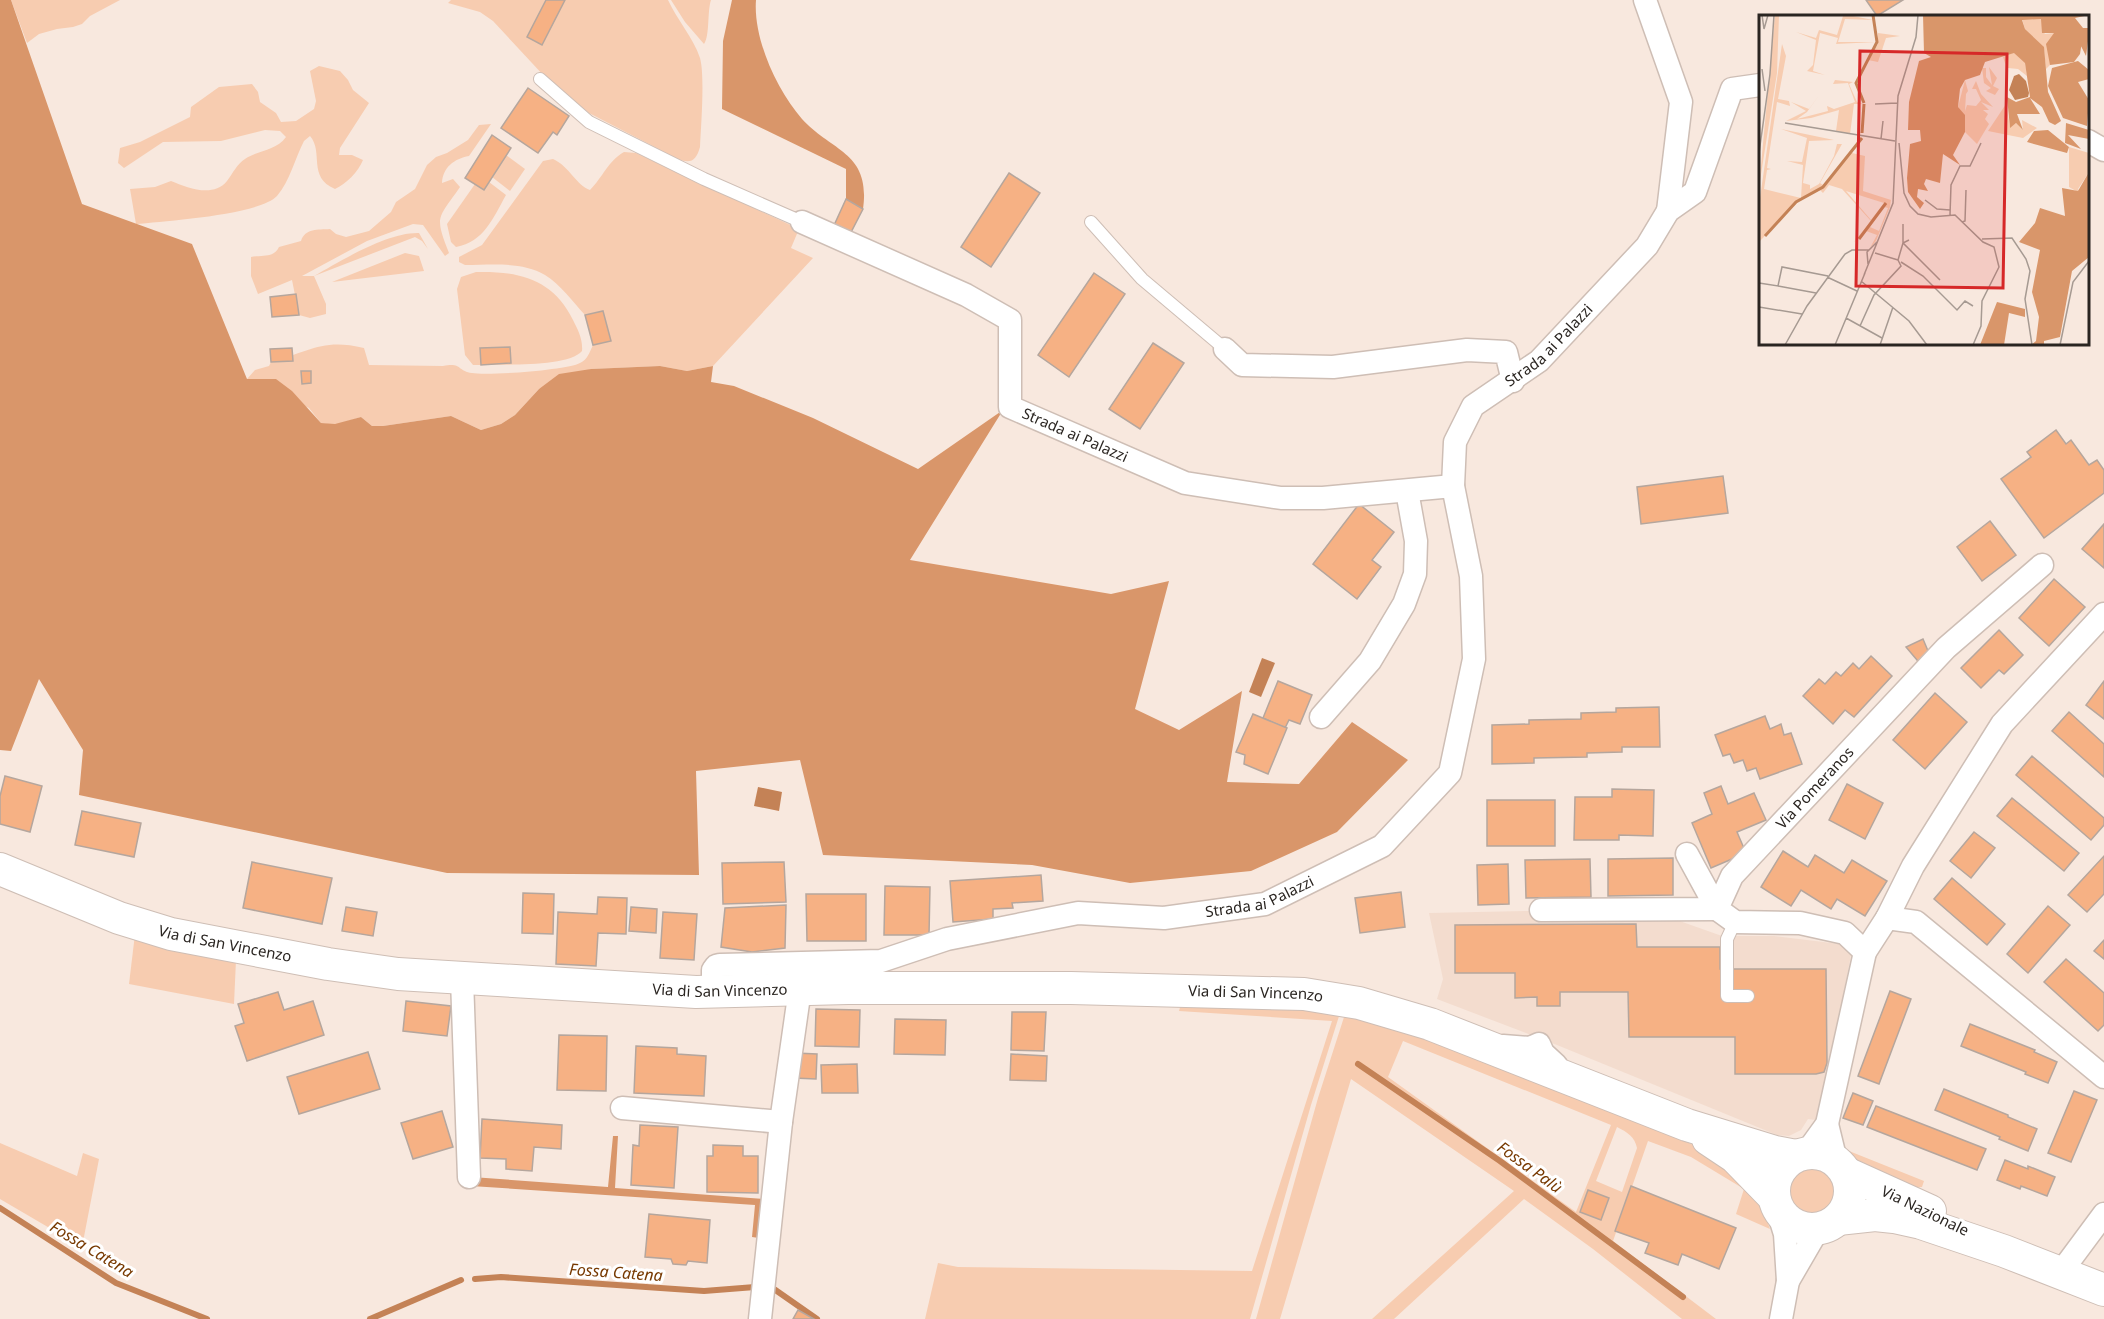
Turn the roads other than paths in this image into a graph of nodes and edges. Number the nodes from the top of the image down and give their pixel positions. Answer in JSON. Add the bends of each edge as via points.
{"nodes":[{"id":1,"x":1645,"y":0,"type":"edge"},
{"id":2,"x":540,"y":79,"type":"dead end"},
{"id":3,"x":1759,"y":85,"type":"edge"},
{"id":4,"x":2089,"y":142,"type":"edge"},
{"id":5,"x":2104,"y":150,"type":"edge"},
{"id":6,"x":1668,"y":211,"type":"junction"},
{"id":7,"x":802,"y":222,"type":"joint"},
{"id":8,"x":1091,"y":222,"type":"dead end"},
{"id":9,"x":1225,"y":349,"type":"joint"},
{"id":10,"x":1513,"y":381,"type":"junction"},
{"id":11,"x":1453,"y":486,"type":"junction"},
{"id":12,"x":1407,"y":491,"type":"junction"},
{"id":13,"x":2042,"y":565,"type":"dead end"},
{"id":14,"x":2104,"y":614,"type":"edge"},
{"id":15,"x":1321,"y":717,"type":"dead end"},
{"id":16,"x":1687,"y":854,"type":"dead end"},
{"id":17,"x":0,"y":869,"type":"edge"},
{"id":18,"x":1541,"y":910,"type":"dead end"},
{"id":19,"x":1887,"y":918,"type":"junction"},
{"id":20,"x":1727,"y":923,"type":"junction"},
{"id":21,"x":1865,"y":952,"type":"junction"},
{"id":22,"x":462,"y":979,"type":"junction"},
{"id":23,"x":747,"y":979,"type":"junction"},
{"id":24,"x":800,"y":989,"type":"junction"},
{"id":25,"x":1748,"y":996,"type":"dead end"},
{"id":26,"x":2104,"y":1077,"type":"edge"},
{"id":27,"x":622,"y":1108,"type":"dead end"},
{"id":28,"x":782,"y":1122,"type":"junction"},
{"id":29,"x":1827,"y":1124,"type":"junction"},
{"id":30,"x":1687,"y":1125,"type":"junction"},
{"id":31,"x":1801,"y":1154,"type":"junction"},
{"id":32,"x":1841,"y":1167,"type":"junction"},
{"id":33,"x":469,"y":1177,"type":"dead end"},
{"id":34,"x":1775,"y":1203,"type":"junction"},
{"id":35,"x":2104,"y":1214,"type":"edge"},
{"id":36,"x":1829,"y":1224,"type":"junction"},
{"id":37,"x":2004,"y":1251,"type":"junction"},
{"id":38,"x":2061,"y":1272,"type":"junction"},
{"id":39,"x":1788,"y":1281,"type":"junction"},
{"id":40,"x":2104,"y":1290,"type":"edge"},
{"id":41,"x":760,"y":1319,"type":"edge"},
{"id":42,"x":1781,"y":1319,"type":"edge"}],
"edges":[{"from":1,"to":6,"type":"street","name":"Strada ai Palazzi","via":[[1681,102]]},
{"from":2,"to":7,"type":"lane","via":[[589,122]]},
{"from":3,"to":6,"type":"street","name":"Strada ai Palazzi","via":[[1732,89],[1695,192]]},
{"from":4,"to":5,"type":"street"},
{"from":6,"to":10,"type":"street","name":"Strada ai Palazzi","via":[[1647,246],[1622,274],[1539,361]]},
{"from":7,"to":12,"type":"street","name":"Strada ai Palazzi","via":[[1010,320],[1010,407],[1185,483],[1281,498]]},
{"from":8,"to":9,"type":"lane","via":[[1142,279]]},
{"from":9,"to":10,"type":"street","via":[[1242,365],[1333,367],[1467,350],[1506,352]]},
{"from":10,"to":11,"type":"street","name":"Strada ai Palazzi","via":[[1473,406],[1455,442]]},
{"from":11,"to":12,"type":"street","name":"Strada ai Palazzi"},
{"from":11,"to":23,"type":"street","name":"Strada ai Palazzi","via":[[1471,576],[1474,658],[1450,773],[1382,846],[1265,904],[1164,918],[1078,913],[947,939],[881,961],[761,963]]},
{"from":12,"to":15,"type":"street","via":[[1416,541],[1414,574],[1404,604],[1370,661]]},
{"from":13,"to":20,"type":"street","name":"Via Pomeranos","via":[[1946,648],[1732,876]]},
{"from":14,"to":19,"type":"street","via":[[2002,724],[1913,866]]},
{"from":16,"to":20,"type":"street"},
{"from":17,"to":22,"type":"main road","name":"Via di San Vincenzo","via":[[119,918],[171,934],[328,964]]},
{"from":18,"to":20,"type":"street"},
{"from":19,"to":21,"type":"street"},
{"from":19,"to":26,"type":"street","via":[[1916,922]]},
{"from":20,"to":21,"type":"street","via":[[1800,922],[1845,933]]},
{"from":20,"to":25,"type":"lane","via":[[1727,996]]},
{"from":21,"to":29,"type":"street"},
{"from":22,"to":23,"type":"main road","name":"Via di San Vincenzo"},
{"from":22,"to":33,"type":"street"},
{"from":23,"to":24,"type":"main road","name":"Via di San Vincenzo"},
{"from":24,"to":28,"type":"street","name":"Via di San Vincenzo"},
{"from":24,"to":30,"type":"main road","name":"Via di San Vincenzo","via":[[1071,988],[1304,994],[1359,1003],[1430,1024]]},
{"from":27,"to":28,"type":"street"},
{"from":28,"to":41,"type":"street","name":"Via di San Vincenzo"},
{"from":29,"to":31,"type":"street"},
{"from":29,"to":32,"type":"street"},
{"from":30,"to":31,"type":"main road","name":"Via di San Vincenzo","via":[[1775,1152]]},
{"from":30,"to":34,"type":"main road","name":"Via di San Vincenzo","via":[[1735,1157]]},
{"from":31,"to":32,"type":"main road","name":"Via Nazionale","via":[[1817,1153]]},
{"from":31,"to":34,"type":"main road","via":[[1785,1163],[1778,1173]]},
{"from":32,"to":36,"type":"main road","via":[[1850,1185],[1850,1198],[1845,1209]]},
{"from":32,"to":37,"type":"main road","name":"Via Nazionale"},
{"from":34,"to":36,"type":"main road","name":"Via Nazionale","via":[[1785,1219],[1796,1226],[1809,1229]]},
{"from":34,"to":39,"type":"street","via":[[1785,1234]]},
{"from":35,"to":38,"type":"street"},
{"from":36,"to":37,"type":"main road","name":"Via Nazionale","via":[[1875,1215],[1894,1216]]},
{"from":36,"to":39,"type":"street","via":[[1813,1238]]},
{"from":37,"to":38,"type":"main road","name":"Via Nazionale"},
{"from":38,"to":40,"type":"main road","name":"Via Nazionale"},
{"from":39,"to":42,"type":"street"}]}
